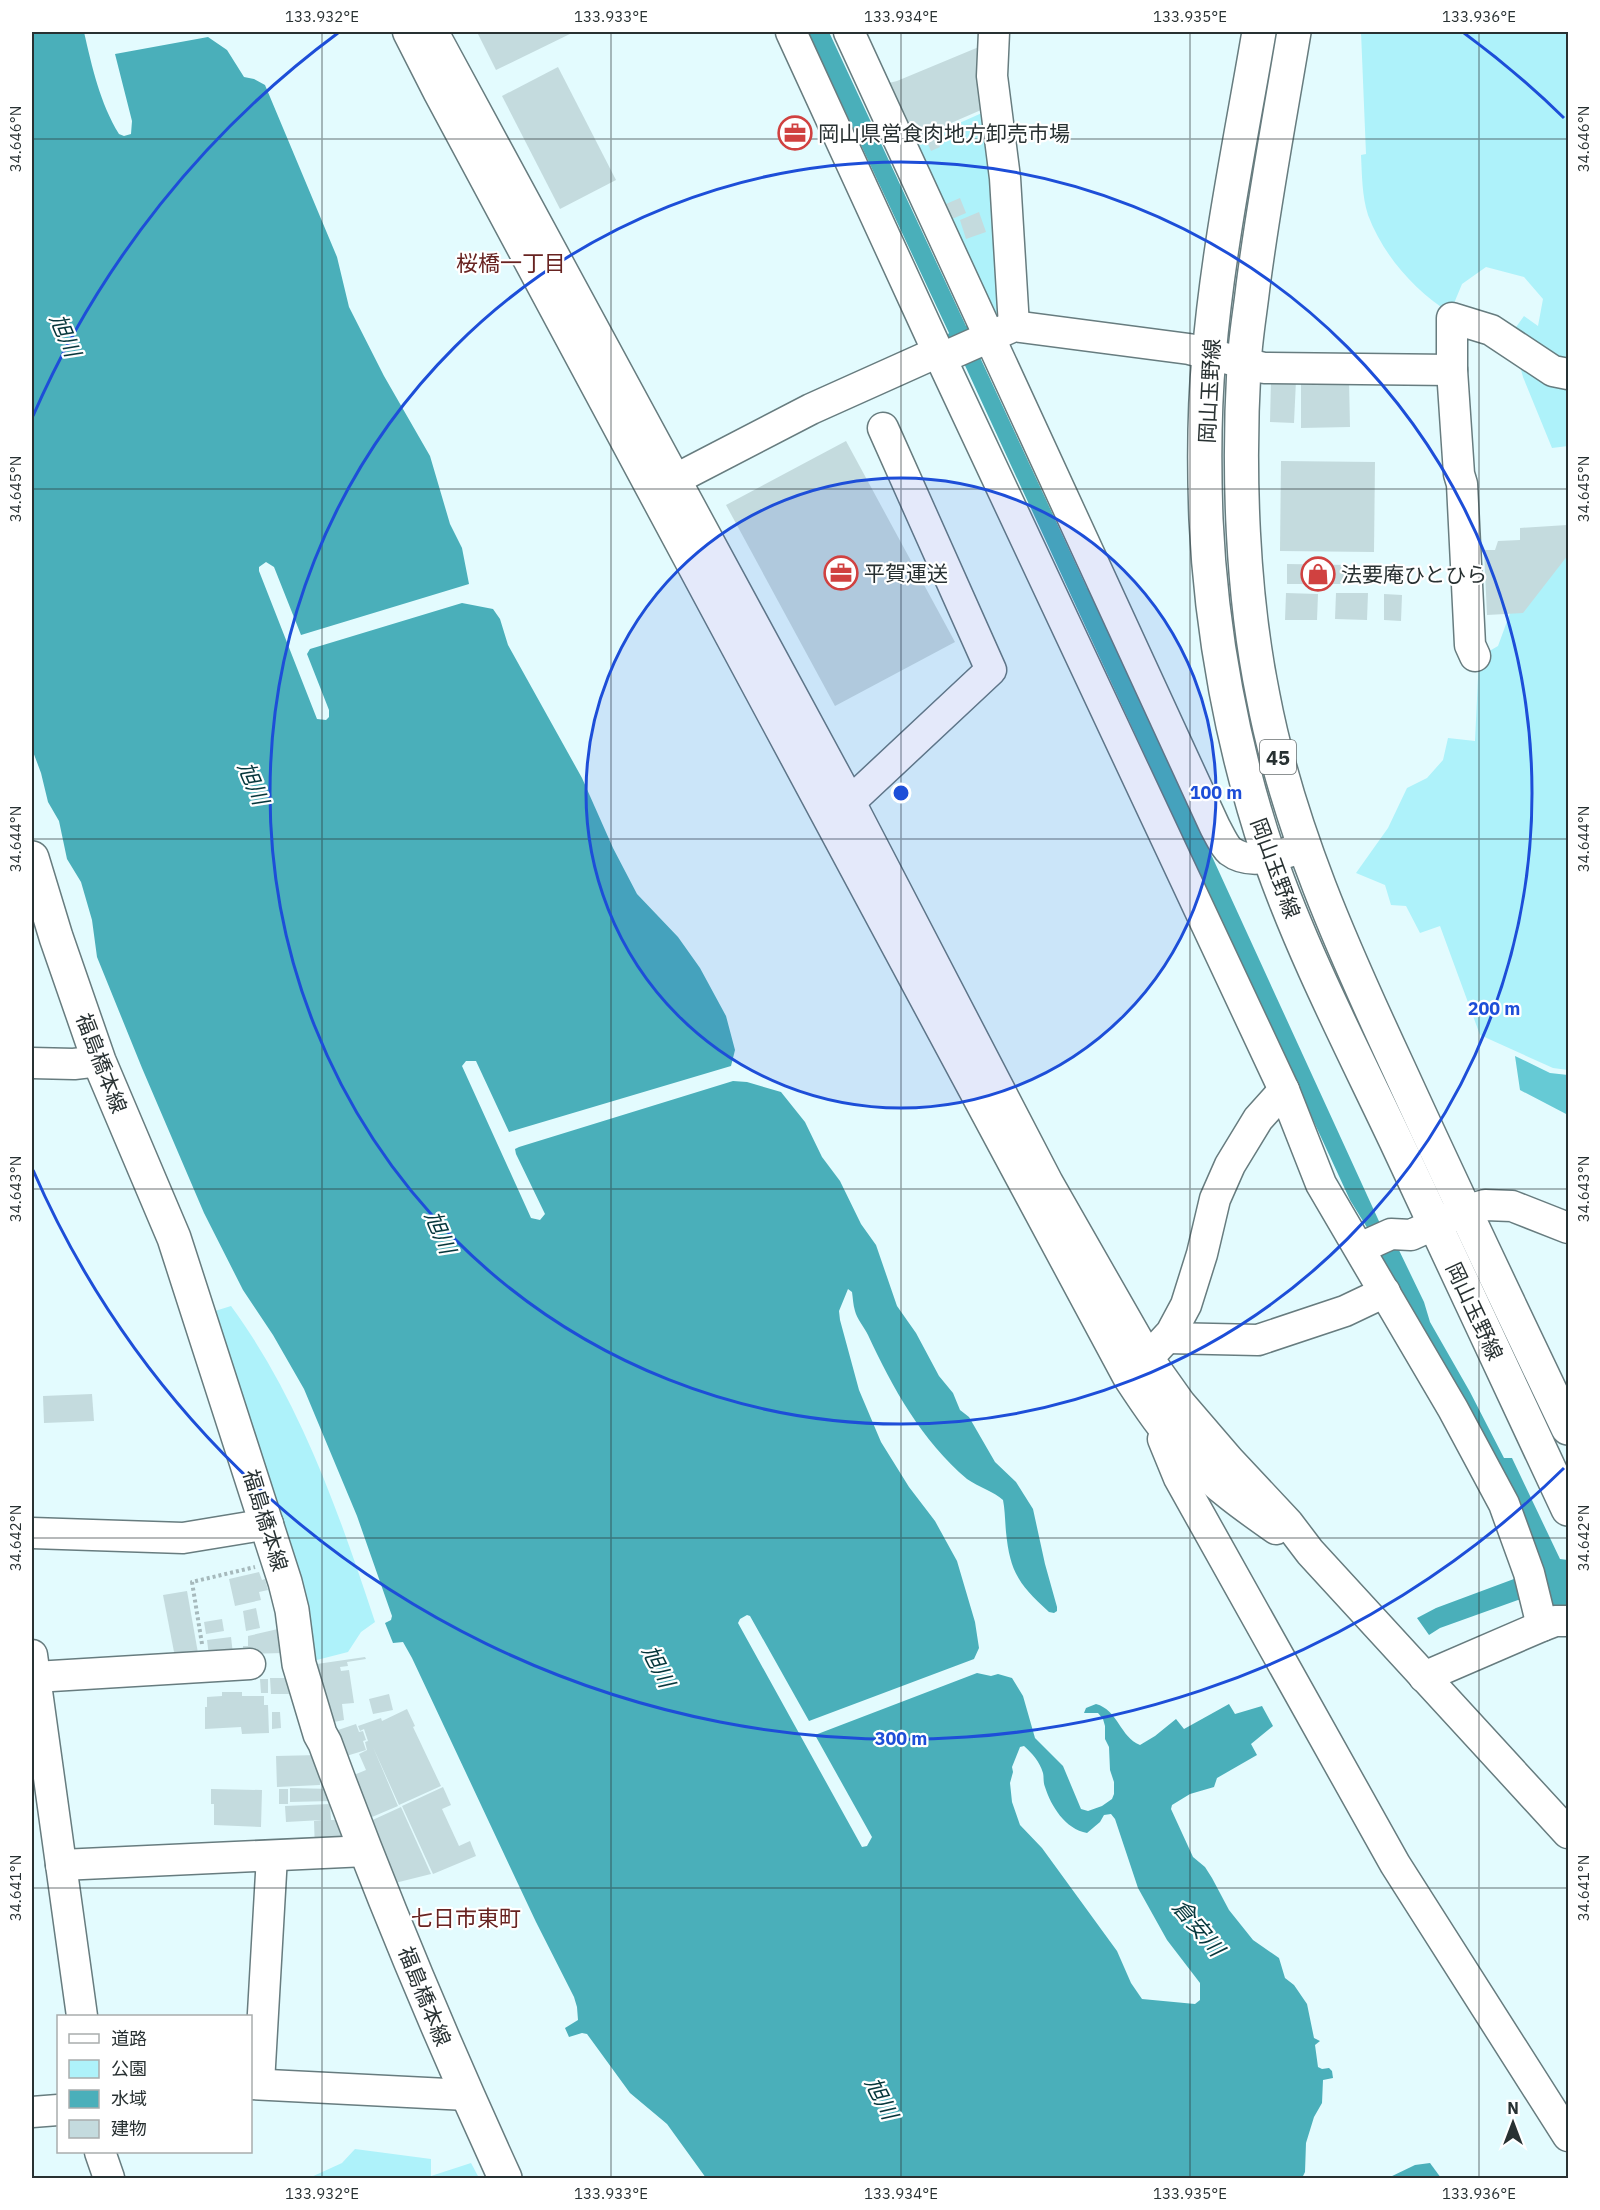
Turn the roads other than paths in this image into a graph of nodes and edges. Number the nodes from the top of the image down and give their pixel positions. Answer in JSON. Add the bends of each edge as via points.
{"nodes":[{"id":1,"x":408,"y":32,"type":"edge"},
{"id":2,"x":433,"y":32,"type":"edge"},
{"id":3,"x":791,"y":32,"type":"edge"},
{"id":4,"x":849,"y":32,"type":"edge"},
{"id":5,"x":994,"y":32,"type":"edge"},
{"id":6,"x":1259,"y":32,"type":"edge"},
{"id":7,"x":1294,"y":32,"type":"edge"},
{"id":8,"x":969,"y":345,"type":"junction"},
{"id":9,"x":1209,"y":353,"type":"junction"},
{"id":10,"x":1244,"y":363,"type":"junction"},
{"id":11,"x":1452,"y":370,"type":"junction"},
{"id":12,"x":1569,"y":374,"type":"edge"},
{"id":13,"x":883,"y":428,"type":"dead end"},
{"id":14,"x":676,"y":479,"type":"junction"},
{"id":15,"x":1475,"y":656,"type":"dead end"},
{"id":16,"x":850,"y":802,"type":"junction"},
{"id":17,"x":1304,"y":848,"type":"junction"},
{"id":18,"x":32,"y":858,"type":"edge"},
{"id":19,"x":1270,"y":858,"type":"junction"},
{"id":20,"x":99,"y":1060,"type":"junction"},
{"id":21,"x":32,"y":1063,"type":"edge"},
{"id":22,"x":1284,"y":1090,"type":"junction"},
{"id":23,"x":1464,"y":1211,"type":"junction"},
{"id":24,"x":1435,"y":1225,"type":"junction"},
{"id":25,"x":1569,"y":1228,"type":"edge"},
{"id":26,"x":1373,"y":1242,"type":"junction"},
{"id":27,"x":1385,"y":1292,"type":"junction"},
{"id":28,"x":1157,"y":1348,"type":"junction"},
{"id":29,"x":1154,"y":1417,"type":"junction"},
{"id":30,"x":1569,"y":1428,"type":"edge"},
{"id":31,"x":1569,"y":1509,"type":"edge"},
{"id":32,"x":268,"y":1524,"type":"junction"},
{"id":33,"x":32,"y":1533,"type":"edge"},
{"id":34,"x":1310,"y":1552,"type":"junction"},
{"id":35,"x":1549,"y":1616,"type":"edge"},
{"id":36,"x":250,"y":1664,"type":"dead end"},
{"id":37,"x":33,"y":1666,"type":"edge"},
{"id":38,"x":1425,"y":1677,"type":"junction"},
{"id":39,"x":39,"y":1772,"type":"edge"},
{"id":40,"x":1569,"y":1833,"type":"edge"},
{"id":41,"x":366,"y":1851,"type":"junction"},
{"id":42,"x":272,"y":1856,"type":"junction"},
{"id":43,"x":61,"y":1864,"type":"junction"},
{"id":44,"x":82,"y":2015,"type":"edge"},
{"id":45,"x":255,"y":2083,"type":"edge"},
{"id":46,"x":466,"y":2095,"type":"junction"},
{"id":47,"x":57,"y":2110,"type":"edge"},
{"id":48,"x":32,"y":2112,"type":"edge"},
{"id":49,"x":1569,"y":2136,"type":"edge"},
{"id":50,"x":101,"y":2153,"type":"edge"},
{"id":51,"x":109,"y":2178,"type":"edge"},
{"id":52,"x":505,"y":2178,"type":"edge"}],
"edges":[{"from":1,"to":29,"type":"street","via":[[1081,1292]]},
{"from":2,"to":14,"type":"street"},
{"from":3,"to":8,"type":"street"},
{"from":4,"to":8,"type":"street"},
{"from":5,"to":8,"type":"street","via":[[993,76],[1005,178]]},
{"from":6,"to":9,"type":"main road","name":"岡山玉野線","number":"45"},
{"from":7,"to":10,"type":"main road","name":"岡山玉野線","number":"45","via":[[1258,248]]},
{"from":8,"to":9,"type":"street","via":[[1189,348]]},
{"from":8,"to":14,"type":"street","via":[[811,409]]},
{"from":8,"to":19,"type":"street","via":[[1229,851],[1245,858]]},
{"from":8,"to":22,"type":"street"},
{"from":9,"to":10,"type":"street"},
{"from":9,"to":19,"type":"main road","name":"岡山玉野線","number":"45","via":[[1206,521],[1215,609],[1228,702],[1244,774]]},
{"from":10,"to":11,"type":"street","via":[[1264,368]]},
{"from":10,"to":17,"type":"main road","name":"岡山玉野線","number":"45","via":[[1242,436],[1250,608],[1263,696]]},
{"from":11,"to":12,"type":"street","via":[[1452,318],[1491,330],[1553,371]]},
{"from":11,"to":15,"type":"street","via":[[1470,645]]},
{"from":13,"to":16,"type":"street","via":[[991,670]]},
{"from":14,"to":16,"type":"street"},
{"from":16,"to":28,"type":"street","via":[[1048,1183]]},
{"from":17,"to":19,"type":"street"},
{"from":17,"to":23,"type":"main road","name":"岡山玉野線","number":"45","via":[[1357,979]]},
{"from":18,"to":20,"type":"main road","name":"福島橋本線"},
{"from":19,"to":24,"type":"main road","name":"岡山玉野線","number":"45","via":[[1310,958]]},
{"from":20,"to":21,"type":"street"},
{"from":20,"to":32,"type":"main road","name":"福島橋本線","via":[[174,1238]]},
{"from":22,"to":26,"type":"street","via":[[1321,1184]]},
{"from":22,"to":28,"type":"street","via":[[1258,1119],[1230,1166],[1215,1199],[1186,1305],[1171,1333]]},
{"from":23,"to":24,"type":"street"},
{"from":23,"to":25,"type":"street","via":[[1485,1205],[1512,1206]]},
{"from":23,"to":30,"type":"main road","name":"岡山玉野線","number":"45"},
{"from":24,"to":26,"type":"street","via":[[1412,1235]]},
{"from":24,"to":31,"type":"main road","name":"岡山玉野線","number":"45"},
{"from":26,"to":27,"type":"street"},
{"from":27,"to":28,"type":"street","via":[[1345,1311],[1258,1340]]},
{"from":27,"to":35,"type":"street","via":[[1504,1504]]},
{"from":28,"to":34,"type":"street","via":[[1180,1403]]},
{"from":29,"to":34,"type":"street","via":[[1190,1460],[1234,1500]]},
{"from":29,"to":49,"type":"street","via":[[1179,1478],[1395,1864]]},
{"from":32,"to":33,"type":"street","via":[[183,1538]]},
{"from":32,"to":41,"type":"main road","name":"福島橋本線","via":[[292,1610],[298,1660],[311,1704]]},
{"from":34,"to":38,"type":"street"},
{"from":35,"to":38,"type":"street"},
{"from":36,"to":37,"type":"street"},
{"from":37,"to":39,"type":"street"},
{"from":38,"to":40,"type":"street"},
{"from":39,"to":43,"type":"street"},
{"from":41,"to":42,"type":"street"},
{"from":41,"to":46,"type":"main road","name":"福島橋本線"},
{"from":42,"to":43,"type":"street"},
{"from":42,"to":45,"type":"street"},
{"from":43,"to":44,"type":"street"},
{"from":45,"to":46,"type":"street"},
{"from":46,"to":52,"type":"main road","name":"福島橋本線"},
{"from":47,"to":48,"type":"street"},
{"from":50,"to":51,"type":"street"}]}
